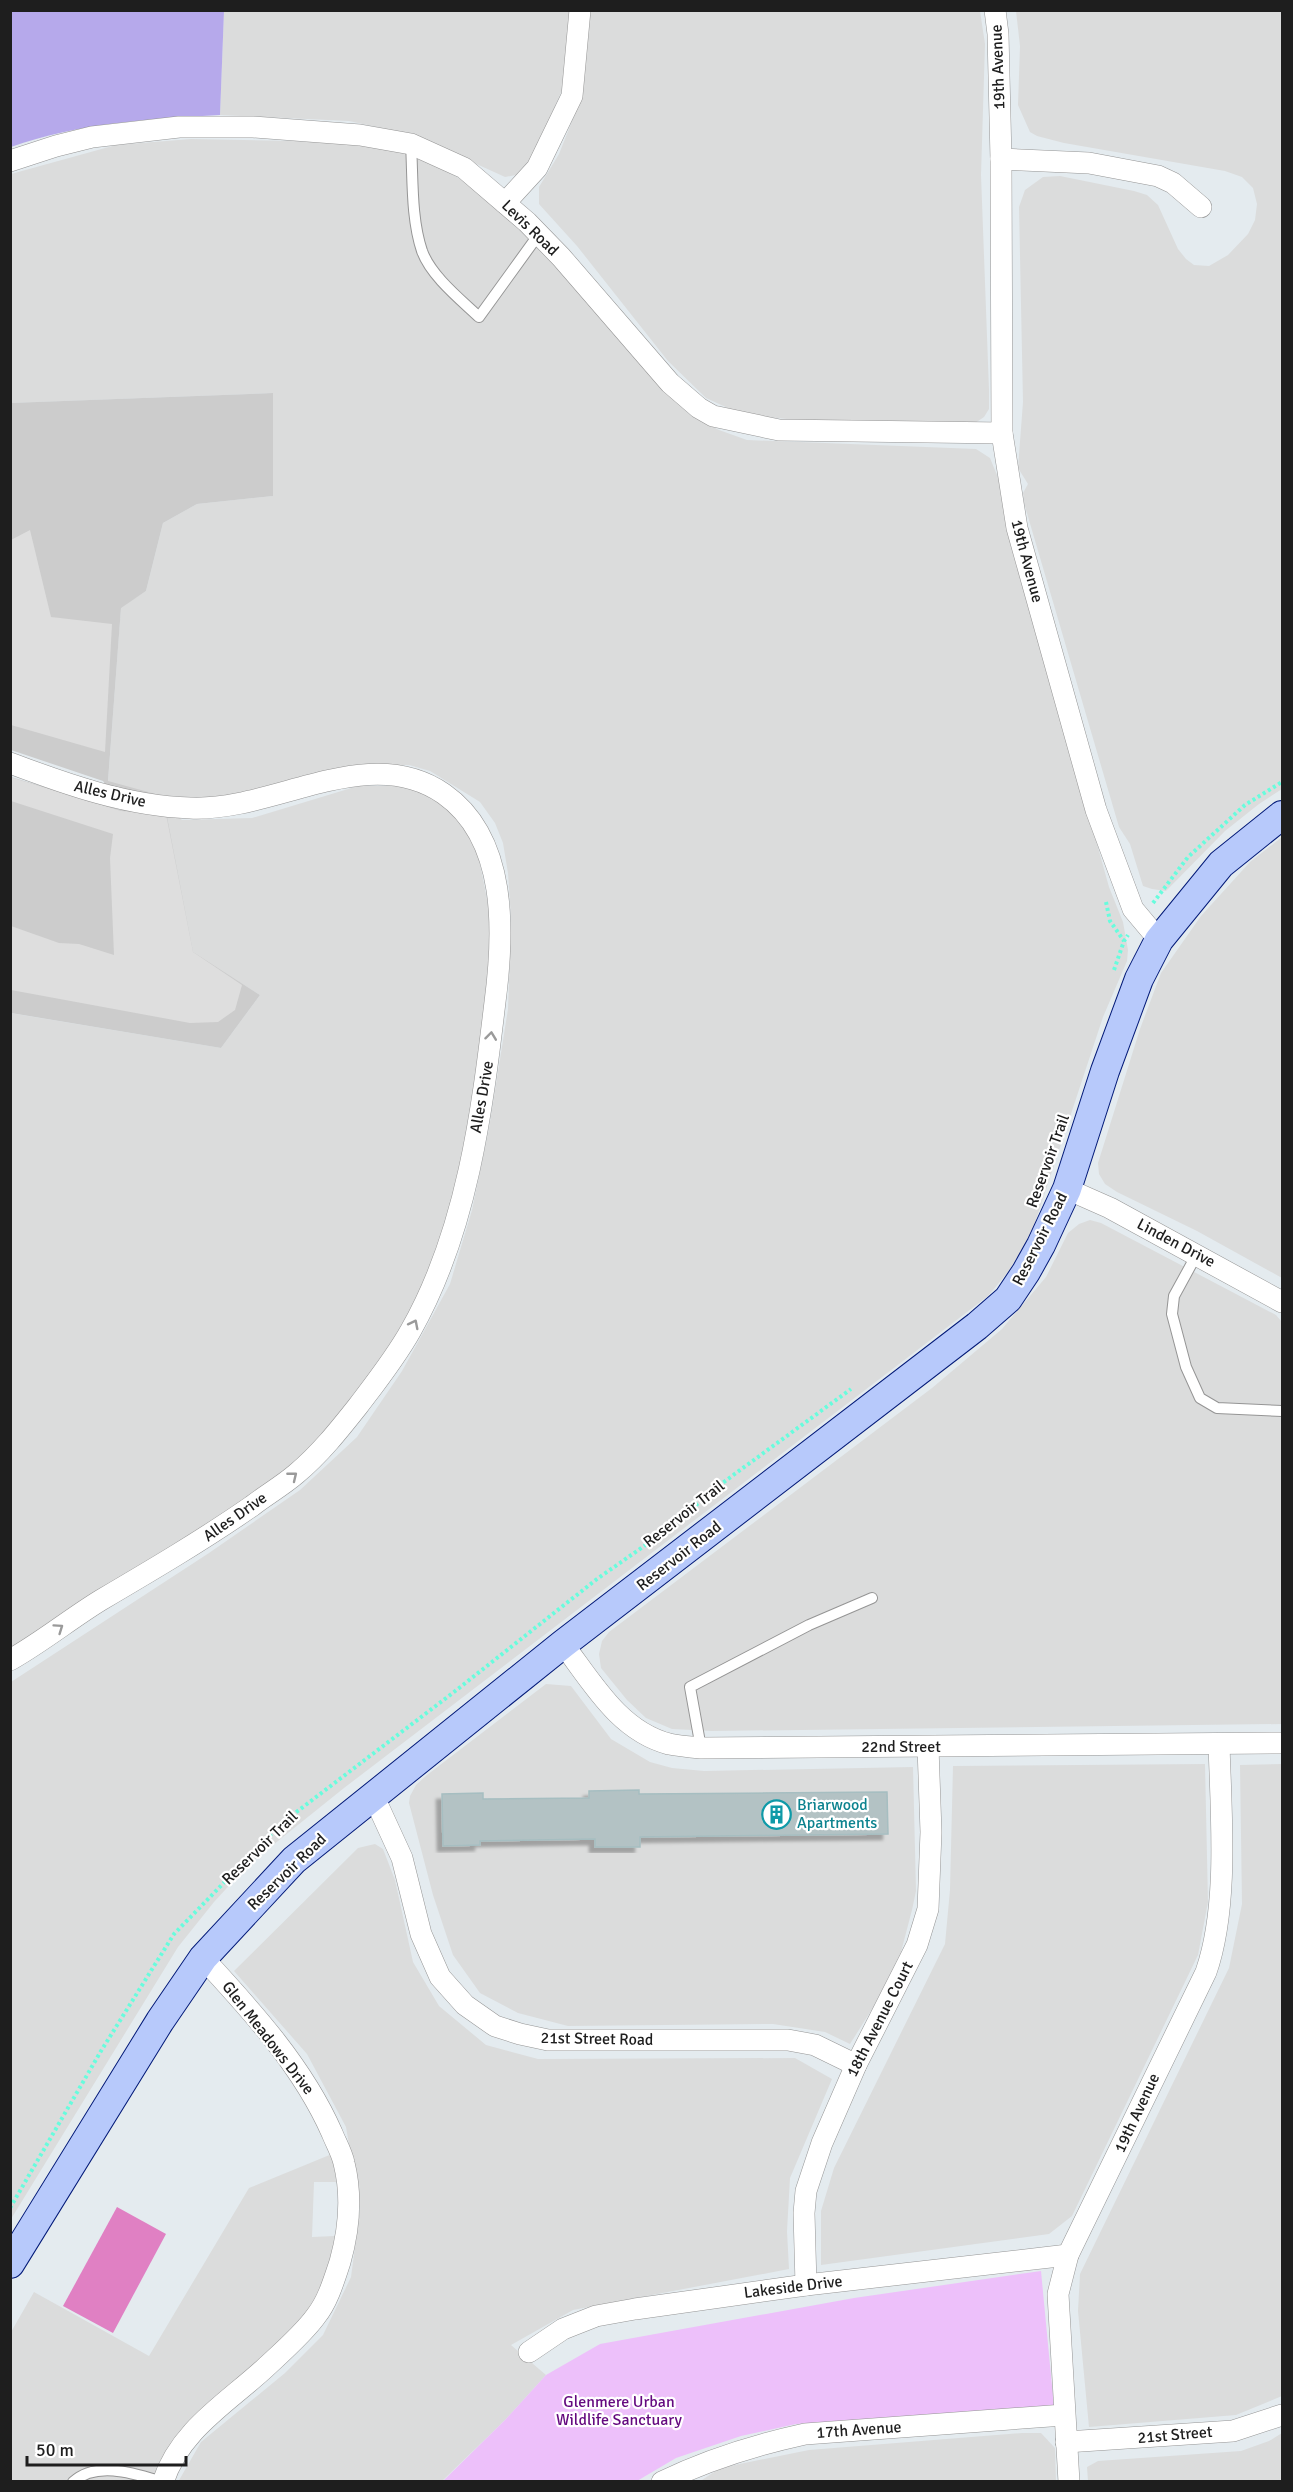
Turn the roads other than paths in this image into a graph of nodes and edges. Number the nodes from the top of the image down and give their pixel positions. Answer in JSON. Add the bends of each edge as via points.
{"nodes":[{"id":1,"x":580,"y":10,"type":"edge"},
{"id":2,"x":995,"y":10,"type":"edge"},
{"id":3,"x":411,"y":144,"type":"junction"},
{"id":4,"x":1001,"y":159,"type":"junction"},
{"id":5,"x":10,"y":161,"type":"edge"},
{"id":6,"x":505,"y":202,"type":"junction"},
{"id":7,"x":1201,"y":207,"type":"dead end"},
{"id":8,"x":539,"y":234,"type":"junction"},
{"id":9,"x":1002,"y":433,"type":"junction"},
{"id":10,"x":10,"y":763,"type":"edge"},
{"id":11,"x":1282,"y":815,"type":"edge"},
{"id":12,"x":1150,"y":929,"type":"junction"},
{"id":13,"x":1066,"y":1189,"type":"junction"},
{"id":14,"x":1197,"y":1254,"type":"junction"},
{"id":15,"x":1282,"y":1302,"type":"edge"},
{"id":16,"x":1282,"y":1412,"type":"edge"},
{"id":17,"x":872,"y":1598,"type":"dead end"},
{"id":18,"x":563,"y":1644,"type":"junction"},
{"id":19,"x":10,"y":1660,"type":"edge"},
{"id":20,"x":1282,"y":1743,"type":"edge"},
{"id":21,"x":1219,"y":1744,"type":"junction"},
{"id":22,"x":928,"y":1747,"type":"junction"},
{"id":23,"x":701,"y":1748,"type":"junction"},
{"id":24,"x":374,"y":1797,"type":"junction"},
{"id":25,"x":203,"y":1958,"type":"junction"},
{"id":26,"x":856,"y":2065,"type":"junction"},
{"id":27,"x":15,"y":2252,"type":"edge"},
{"id":28,"x":1068,"y":2255,"type":"junction"},
{"id":29,"x":806,"y":2285,"type":"junction"},
{"id":30,"x":529,"y":2352,"type":"dead end"},
{"id":31,"x":1064,"y":2415,"type":"junction"},
{"id":32,"x":1282,"y":2415,"type":"edge"},
{"id":33,"x":1066,"y":2442,"type":"junction"},
{"id":34,"x":73,"y":2481,"type":"edge"},
{"id":35,"x":163,"y":2481,"type":"edge"},
{"id":36,"x":662,"y":2481,"type":"edge"},
{"id":37,"x":1069,"y":2481,"type":"edge"}],
"edges":[{"from":1,"to":6,"type":"street","via":[[572,96],[537,168]]},
{"from":2,"to":4,"type":"street","name":"19th Avenue"},
{"from":3,"to":5,"type":"street","name":"Levis Road","via":[[360,135],[253,127],[179,127],[92,137]]},
{"from":3,"to":6,"type":"street","name":"Levis Road","via":[[464,168]]},
{"from":3,"to":8,"type":"lane","via":[[416,227],[423,253],[447,287],[479,317]]},
{"from":4,"to":7,"type":"street","via":[[1089,163],[1158,176],[1173,183]]},
{"from":4,"to":9,"type":"street","name":"19th Avenue"},
{"from":6,"to":8,"type":"street","name":"Levis Road"},
{"from":8,"to":9,"type":"street","name":"Levis Road","via":[[670,383],[713,416],[779,430]]},
{"from":9,"to":12,"type":"street","name":"19th Avenue","via":[[1017,528],[1090,789],[1133,909]]},
{"from":19,"to":10,"type":"street","name":"Alles Drive","one_way":true,"via":[[82,1611],[210,1535],[294,1476],[328,1444],[390,1364],[433,1283],[466,1184],[485,1084],[499,970],[500,915],[490,857],[474,824],[447,796],[422,781],[388,773],[352,775],[227,808],[190,808],[135,802]]},
{"from":11,"to":12,"type":"street","name":"Reservoir Road"},
{"from":12,"to":13,"type":"street","name":"Reservoir Road","via":[[1139,979]]},
{"from":13,"to":14,"type":"street","name":"Linden Drive"},
{"from":13,"to":18,"type":"street","name":"Reservoir Road","via":[[1041,1245],[1008,1299]]},
{"from":14,"to":15,"type":"street","name":"Linden Drive"},
{"from":14,"to":16,"type":"lane","via":[[1174,1296],[1172,1314],[1186,1367],[1200,1398],[1217,1408]]},
{"from":17,"to":23,"type":"lane","via":[[809,1625],[690,1687]]},
{"from":18,"to":23,"type":"street","name":"22nd Street","via":[[605,1700],[633,1728],[670,1744]]},
{"from":18,"to":24,"type":"street","name":"Reservoir Road"},
{"from":20,"to":21,"type":"street","name":"22nd Street"},
{"from":21,"to":22,"type":"street","name":"22nd Street"},
{"from":21,"to":28,"type":"street","name":"19th Avenue","via":[[1219,1903],[1213,1952]]},
{"from":22,"to":23,"type":"street","name":"22nd Street"},
{"from":22,"to":26,"type":"street","name":"18th Avenue Court","via":[[928,1909],[917,1945]]},
{"from":24,"to":25,"type":"street","name":"Reservoir Road","via":[[294,1860]]},
{"from":24,"to":26,"type":"street","name":"21st Street Road","via":[[402,1858],[421,1934],[440,1977],[465,2004],[495,2026],[548,2040],[788,2040],[815,2045]]},
{"from":25,"to":27,"type":"street","name":"Reservoir Road"},
{"from":25,"to":35,"type":"street","name":"Glen Meadows Drive","via":[[269,2033],[319,2102],[344,2161],[349,2199],[346,2240],[334,2282],[316,2316],[182,2444]]},
{"from":26,"to":29,"type":"street","name":"18th Avenue Court","via":[[806,2191]]},
{"from":28,"to":29,"type":"street","name":"Lakeside Drive"},
{"from":28,"to":31,"type":"street","name":"19th Avenue","via":[[1058,2294]]},
{"from":29,"to":30,"type":"street","name":"Lakeside Drive","via":[[596,2316],[563,2329]]},
{"from":31,"to":33,"type":"street","name":"19th Avenue"},
{"from":31,"to":36,"type":"street","name":"17th Avenue","via":[[805,2434],[705,2463]]},
{"from":32,"to":33,"type":"street","name":"21st Street","via":[[1233,2431]]},
{"from":33,"to":37,"type":"street","name":"19th Avenue"},
{"from":34,"to":35,"type":"lane","via":[[94,2471],[114,2470]]}]}
